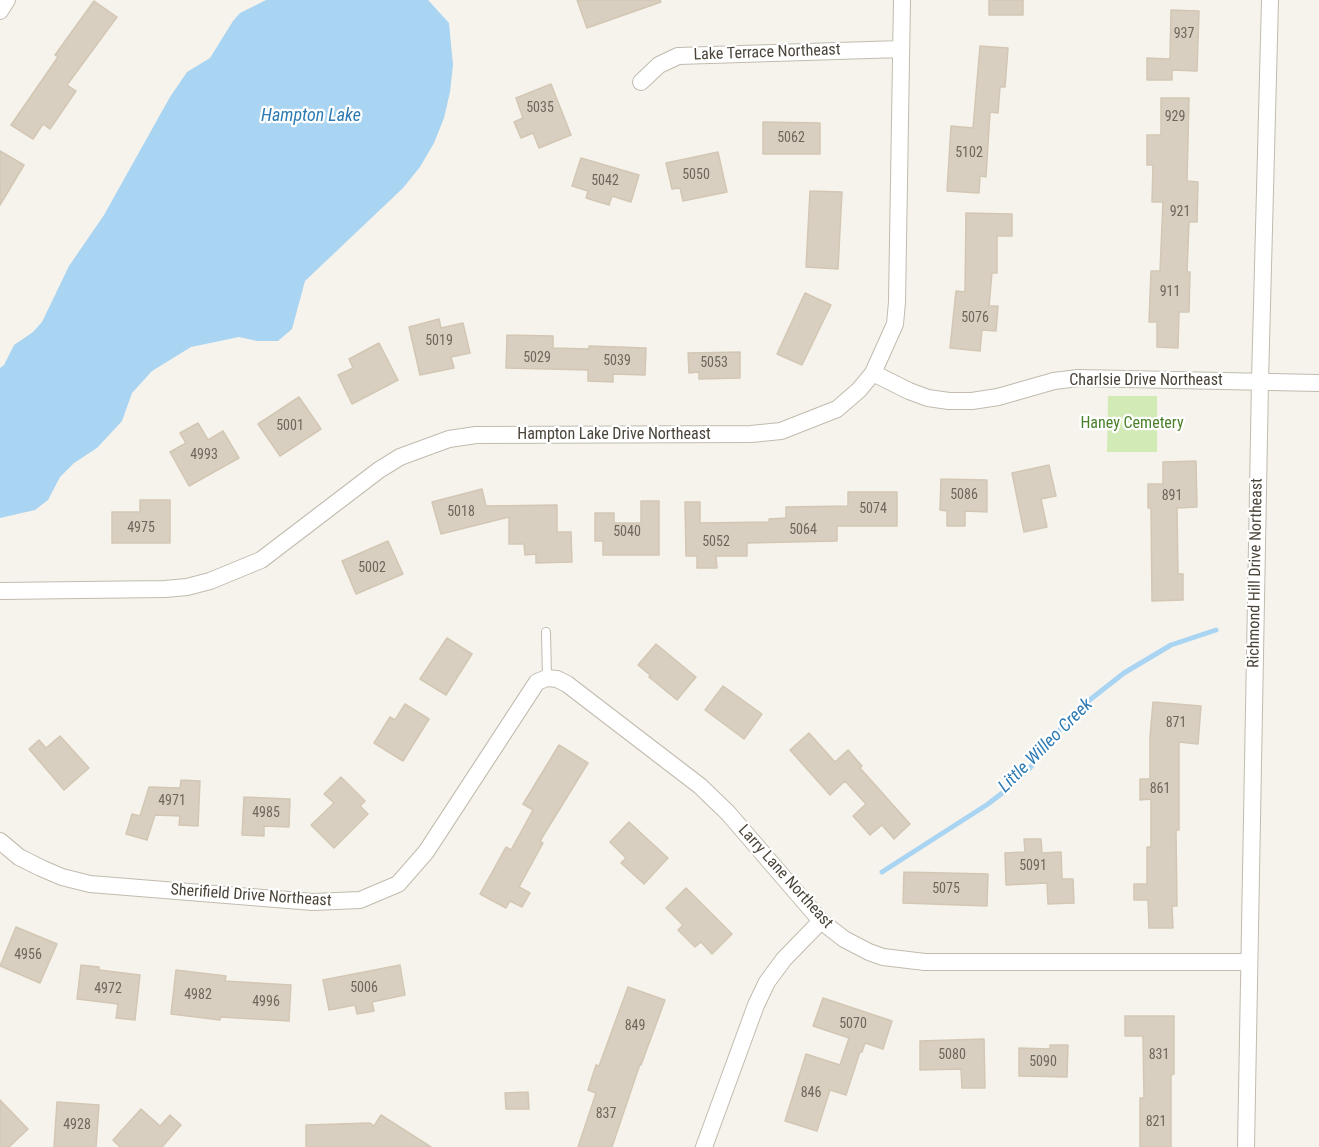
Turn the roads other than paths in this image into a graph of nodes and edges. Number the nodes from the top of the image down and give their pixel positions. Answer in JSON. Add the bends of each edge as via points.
{"nodes":[{"id":1,"x":8,"y":0,"type":"edge"},
{"id":2,"x":902,"y":0,"type":"edge"},
{"id":3,"x":1270,"y":0,"type":"edge"},
{"id":4,"x":0,"y":11,"type":"edge"},
{"id":5,"x":901,"y":49,"type":"junction"},
{"id":6,"x":641,"y":82,"type":"dead end"},
{"id":7,"x":873,"y":373,"type":"junction"},
{"id":8,"x":1260,"y":381,"type":"junction"},
{"id":9,"x":1319,"y":383,"type":"edge"},
{"id":10,"x":0,"y":591,"type":"edge"},
{"id":11,"x":546,"y":632,"type":"dead end"},
{"id":12,"x":547,"y":678,"type":"junction"},
{"id":13,"x":0,"y":841,"type":"edge"},
{"id":14,"x":821,"y":921,"type":"junction"},
{"id":15,"x":1248,"y":962,"type":"junction"},
{"id":16,"x":704,"y":1147,"type":"edge"},
{"id":17,"x":1246,"y":1147,"type":"edge"}],
"edges":[{"from":1,"to":4,"type":"street"},
{"from":2,"to":5,"type":"street","name":"Hampton Lake Drive Northeast"},
{"from":3,"to":8,"type":"street","name":"Richmond Hill Drive Northeast"},
{"from":5,"to":6,"type":"street","name":"Lake Terrace Northeast","via":[[678,56],[659,65]]},
{"from":5,"to":7,"type":"street","name":"Hampton Lake Drive Northeast","via":[[897,302],[895,324]]},
{"from":7,"to":8,"type":"street","name":"Charlsie Drive Northeast","via":[[909,391],[949,401],[998,397],[1078,378]]},
{"from":7,"to":10,"type":"street","name":"Hampton Lake Drive Northeast","via":[[837,409],[781,431],[476,435],[448,439],[400,457],[261,560],[187,587]]},
{"from":8,"to":9,"type":"street","name":"Charlsie Drive Northeast"},
{"from":8,"to":15,"type":"street","name":"Richmond Hill Drive Northeast"},
{"from":11,"to":12,"type":"lane"},
{"from":12,"to":13,"type":"street","name":"Sherifield Drive Northeast","via":[[531,689],[426,852],[398,884],[360,900],[313,902],[90,884],[41,868]]},
{"from":12,"to":14,"type":"street","name":"Larry Lane Northeast","via":[[567,684],[700,786]]},
{"from":14,"to":15,"type":"street","name":"Larry Lane Northeast","via":[[868,952],[903,961]]},
{"from":14,"to":16,"type":"street","via":[[767,982]]},
{"from":15,"to":17,"type":"street","name":"Richmond Hill Drive Northeast"}]}
